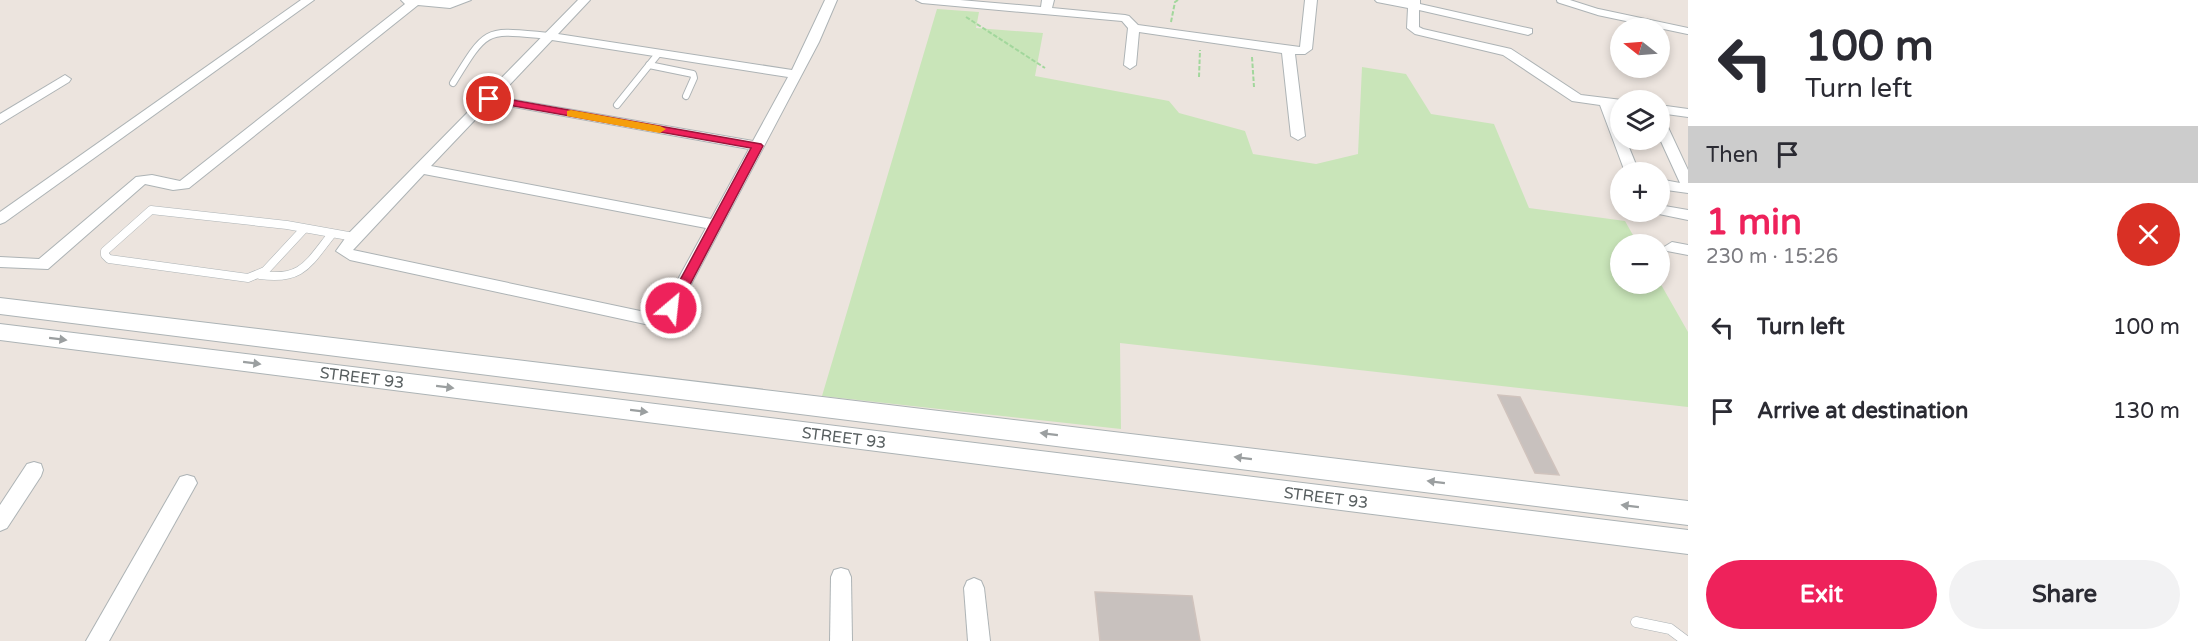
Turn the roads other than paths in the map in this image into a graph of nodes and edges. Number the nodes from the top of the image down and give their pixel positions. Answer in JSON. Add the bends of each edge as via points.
{"nodes":[{"id":1,"x":308,"y":0,"type":"edge"},
{"id":2,"x":399,"y":0,"type":"edge"},
{"id":3,"x":465,"y":0,"type":"edge"},
{"id":4,"x":584,"y":0,"type":"edge"},
{"id":5,"x":831,"y":0,"type":"edge"},
{"id":6,"x":922,"y":0,"type":"edge"},
{"id":7,"x":1311,"y":0,"type":"edge"},
{"id":8,"x":1381,"y":0,"type":"edge"},
{"id":9,"x":1560,"y":0,"type":"edge"},
{"id":10,"x":415,"y":2,"type":"junction"},
{"id":11,"x":1414,"y":3,"type":"edge"},
{"id":12,"x":1047,"y":5,"type":"edge"},
{"id":13,"x":1134,"y":28,"type":"junction"},
{"id":14,"x":1528,"y":31,"type":"dead end"},
{"id":15,"x":1688,"y":31,"type":"edge"},
{"id":16,"x":549,"y":36,"type":"junction"},
{"id":17,"x":1288,"y":50,"type":"junction"},
{"id":18,"x":658,"y":54,"type":"junction"},
{"id":19,"x":649,"y":65,"type":"junction"},
{"id":20,"x":1130,"y":65,"type":"dead end"},
{"id":21,"x":796,"y":74,"type":"junction"},
{"id":22,"x":65,"y":79,"type":"dead end"},
{"id":23,"x":453,"y":83,"type":"dead end"},
{"id":24,"x":686,"y":96,"type":"dead end"},
{"id":25,"x":489,"y":99,"type":"junction"},
{"id":26,"x":1605,"y":102,"type":"junction"},
{"id":27,"x":1610,"y":103,"type":"edge"},
{"id":28,"x":617,"y":105,"type":"dead end"},
{"id":29,"x":1670,"y":111,"type":"edge"},
{"id":30,"x":1688,"y":113,"type":"edge"},
{"id":31,"x":0,"y":120,"type":"edge"},
{"id":32,"x":1298,"y":136,"type":"dead end"},
{"id":33,"x":757,"y":146,"type":"junction"},
{"id":34,"x":1670,"y":147,"type":"edge"},
{"id":35,"x":1628,"y":162,"type":"edge"},
{"id":36,"x":422,"y":169,"type":"junction"},
{"id":37,"x":1670,"y":186,"type":"edge"},
{"id":38,"x":1670,"y":213,"type":"edge"},
{"id":39,"x":1688,"y":215,"type":"edge"},
{"id":40,"x":0,"y":219,"type":"edge"},
{"id":41,"x":716,"y":225,"type":"junction"},
{"id":42,"x":304,"y":229,"type":"junction"},
{"id":43,"x":332,"y":234,"type":"junction"},
{"id":44,"x":354,"y":237,"type":"junction"},
{"id":45,"x":1672,"y":247,"type":"dead end"},
{"id":46,"x":1688,"y":250,"type":"edge"},
{"id":47,"x":0,"y":261,"type":"edge"},
{"id":48,"x":260,"y":275,"type":"junction"},
{"id":49,"x":0,"y":306,"type":"edge"},
{"id":50,"x":0,"y":332,"type":"edge"},
{"id":51,"x":34,"y":470,"type":"dead end"},
{"id":52,"x":187,"y":483,"type":"dead end"},
{"id":53,"x":1688,"y":513,"type":"edge"},
{"id":54,"x":0,"y":522,"type":"edge"},
{"id":55,"x":1688,"y":543,"type":"edge"},
{"id":56,"x":842,"y":577,"type":"dead end"},
{"id":57,"x":974,"y":588,"type":"dead end"},
{"id":58,"x":1636,"y":622,"type":"dead end"},
{"id":59,"x":97,"y":641,"type":"edge"},
{"id":60,"x":841,"y":641,"type":"edge"},
{"id":61,"x":979,"y":641,"type":"edge"},
{"id":62,"x":1686,"y":641,"type":"edge"}],
"edges":[{"from":1,"to":40,"type":"street"},
{"from":2,"to":10,"type":"street"},
{"from":3,"to":10,"type":"street","via":[[450,5]]},
{"from":4,"to":16,"type":"street"},
{"from":5,"to":21,"type":"street"},
{"from":6,"to":12,"type":"street"},
{"from":7,"to":17,"type":"street","via":[[1306,49]]},
{"from":8,"to":11,"type":"street"},
{"from":9,"to":15,"type":"lane"},
{"from":10,"to":47,"type":"street","via":[[184,184],[141,180],[42,265]]},
{"from":11,"to":14,"type":"street"},
{"from":11,"to":26,"type":"street","via":[[1413,28],[1419,32],[1507,52],[1577,98]]},
{"from":12,"to":13,"type":"street","via":[[1125,18]]},
{"from":13,"to":17,"type":"street"},
{"from":13,"to":20,"type":"street"},
{"from":16,"to":18,"type":"street"},
{"from":16,"to":23,"type":"lane","via":[[499,31],[488,36],[475,48]]},
{"from":16,"to":25,"type":"street"},
{"from":17,"to":32,"type":"street"},
{"from":18,"to":19,"type":"lane"},
{"from":18,"to":21,"type":"street"},
{"from":19,"to":24,"type":"lane","via":[[693,74]]},
{"from":19,"to":28,"type":"lane"},
{"from":21,"to":33,"type":"street"},
{"from":22,"to":31,"type":"street"},
{"from":25,"to":33,"type":"street"},
{"from":25,"to":36,"type":"street"},
{"from":26,"to":27,"type":"street"},
{"from":26,"to":35,"type":"street"},
{"from":29,"to":30,"type":"street"},
{"from":33,"to":41,"type":"street"},
{"from":34,"to":37,"type":"street","via":[[1687,189]]},
{"from":36,"to":41,"type":"street"},
{"from":36,"to":44,"type":"street"},
{"from":38,"to":39,"type":"street"},
{"from":41,"to":44,"type":"street","via":[[671,308],[645,318],[350,255],[344,251]]},
{"from":42,"to":43,"type":"lane"},
{"from":42,"to":48,"type":"lane"},
{"from":42,"to":48,"type":"lane","via":[[151,210],[105,251],[109,259],[248,278]]},
{"from":43,"to":44,"type":"lane"},
{"from":43,"to":48,"type":"lane","via":[[294,274]]},
{"from":45,"to":46,"type":"street"},
{"from":53,"to":49,"type":"street","name":"STREET 93","one_way":true},
{"from":50,"to":55,"type":"street","name":"STREET 93","one_way":true},
{"from":51,"to":54,"type":"street"},
{"from":52,"to":59,"type":"street"},
{"from":56,"to":60,"type":"street"},
{"from":57,"to":61,"type":"street"},
{"from":58,"to":62,"type":"lane","via":[[1670,629]]}]}
